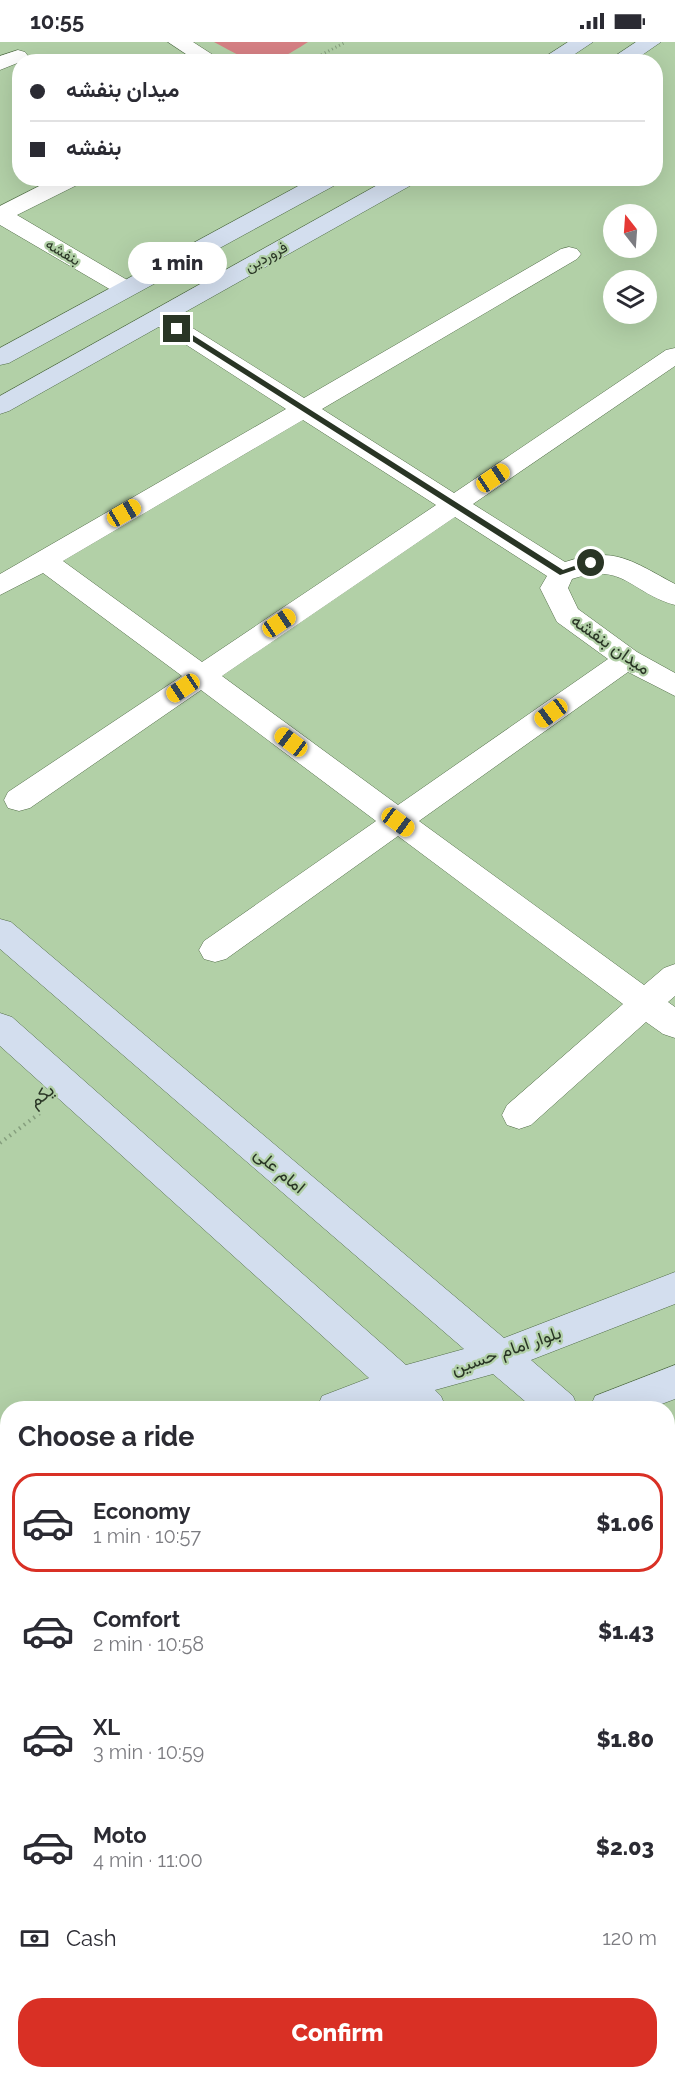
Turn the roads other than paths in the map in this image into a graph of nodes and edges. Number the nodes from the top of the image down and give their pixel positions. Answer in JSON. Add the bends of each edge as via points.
{"nodes":[{"id":1,"x":178,"y":42,"type":"edge"},
{"id":2,"x":583,"y":42,"type":"edge"},
{"id":3,"x":651,"y":42,"type":"edge"},
{"id":4,"x":200,"y":54,"type":"edge"},
{"id":5,"x":561,"y":54,"type":"edge"},
{"id":6,"x":630,"y":54,"type":"edge"},
{"id":7,"x":57,"y":186,"type":"edge"},
{"id":8,"x":316,"y":186,"type":"edge"},
{"id":9,"x":393,"y":186,"type":"edge"},
{"id":10,"x":0,"y":215,"type":"edge"},
{"id":11,"x":569,"y":254,"type":"dead end"},
{"id":12,"x":126,"y":289,"type":"junction"},
{"id":13,"x":159,"y":317,"type":"junction"},
{"id":14,"x":675,"y":355,"type":"edge"},
{"id":15,"x":0,"y":358,"type":"edge"},
{"id":16,"x":0,"y":406,"type":"edge"},
{"id":17,"x":305,"y":408,"type":"junction"},
{"id":18,"x":455,"y":504,"type":"junction"},
{"id":19,"x":44,"y":560,"type":"junction"},
{"id":20,"x":562,"y":573,"type":"junction"},
{"id":21,"x":0,"y":585,"type":"edge"},
{"id":22,"x":675,"y":596,"type":"edge"},
{"id":23,"x":627,"y":659,"type":"junction"},
{"id":24,"x":201,"y":676,"type":"junction"},
{"id":25,"x":675,"y":686,"type":"edge"},
{"id":26,"x":19,"y":800,"type":"dead end"},
{"id":27,"x":398,"y":822,"type":"junction"},
{"id":28,"x":0,"y":931,"type":"edge"},
{"id":29,"x":216,"y":950,"type":"dead end"},
{"id":30,"x":675,"y":977,"type":"edge"},
{"id":31,"x":644,"y":1004,"type":"junction"},
{"id":32,"x":675,"y":1025,"type":"edge"},
{"id":33,"x":0,"y":1026,"type":"edge"},
{"id":34,"x":519,"y":1115,"type":"dead end"},
{"id":35,"x":675,"y":1288,"type":"edge"},
{"id":36,"x":499,"y":1356,"type":"junction"},
{"id":37,"x":675,"y":1382,"type":"edge"},
{"id":38,"x":400,"y":1383,"type":"junction"},
{"id":39,"x":353,"y":1401,"type":"edge"},
{"id":40,"x":420,"y":1401,"type":"edge"},
{"id":41,"x":552,"y":1401,"type":"edge"},
{"id":42,"x":626,"y":1401,"type":"edge"}],
"edges":[{"from":1,"to":4,"type":"street"},
{"from":2,"to":5,"type":"street"},
{"from":3,"to":6,"type":"street"},
{"from":7,"to":10,"type":"street"},
{"from":8,"to":12,"type":"street"},
{"from":9,"to":13,"type":"street","name":"فروردین"},
{"from":10,"to":12,"type":"street","name":"بنفشه"},
{"from":11,"to":17,"type":"street"},
{"from":12,"to":15,"type":"street"},
{"from":13,"to":16,"type":"street","name":"فروردین"},
{"from":13,"to":17,"type":"street"},
{"from":14,"to":18,"type":"street"},
{"from":17,"to":18,"type":"street"},
{"from":17,"to":19,"type":"street"},
{"from":18,"to":20,"type":"street"},
{"from":18,"to":24,"type":"street"},
{"from":19,"to":21,"type":"street"},
{"from":19,"to":24,"type":"street"},
{"from":20,"to":22,"type":"street","via":[[591,563],[618,565]]},
{"from":20,"to":23,"type":"street","name":"میدان بنفشه","via":[[554,588],[567,615]]},
{"from":23,"to":25,"type":"street","name":"میدان بنفشه"},
{"from":23,"to":27,"type":"street"},
{"from":24,"to":26,"type":"street"},
{"from":24,"to":27,"type":"street"},
{"from":27,"to":29,"type":"street"},
{"from":27,"to":31,"type":"street"},
{"from":28,"to":36,"type":"street","name":"امام علی"},
{"from":30,"to":31,"type":"street"},
{"from":31,"to":32,"type":"street"},
{"from":31,"to":34,"type":"street"},
{"from":33,"to":38,"type":"street"},
{"from":35,"to":36,"type":"street","name":"بلوار امام حسین"},
{"from":36,"to":38,"type":"street","name":"بلوار امام حسین"},
{"from":36,"to":41,"type":"street","name":"امام علی"},
{"from":37,"to":42,"type":"street"},
{"from":38,"to":39,"type":"street","name":"بلوار امام حسین"},
{"from":38,"to":40,"type":"street"}]}
